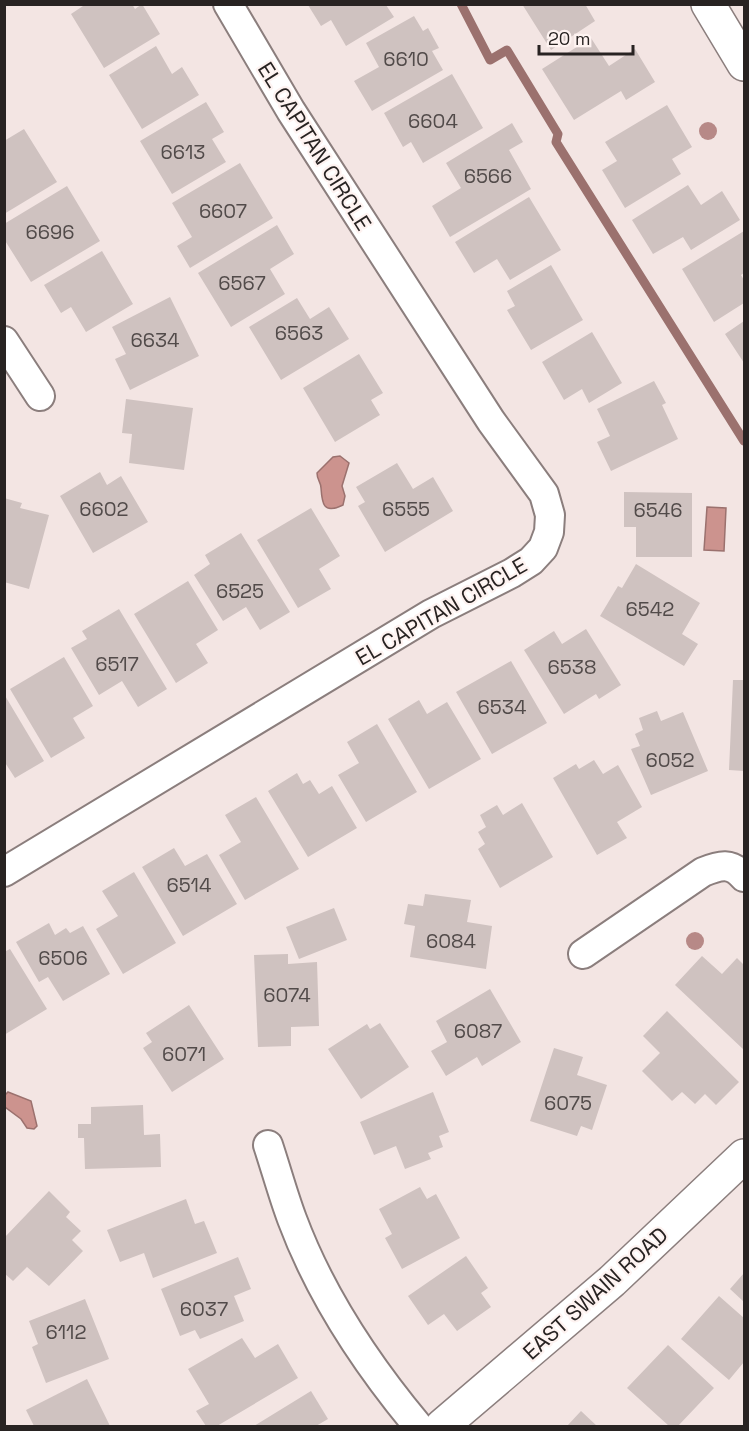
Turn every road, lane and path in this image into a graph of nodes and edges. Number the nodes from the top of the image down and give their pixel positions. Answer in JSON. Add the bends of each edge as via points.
{"nodes":[{"id":1,"x":228,"y":4,"type":"edge"},
{"id":2,"x":708,"y":4,"type":"edge"},
{"id":3,"x":744,"y":64,"type":"edge"},
{"id":4,"x":4,"y":341,"type":"edge"},
{"id":5,"x":40,"y":396,"type":"dead end"},
{"id":6,"x":4,"y":872,"type":"edge"},
{"id":7,"x":744,"y":877,"type":"edge"},
{"id":8,"x":583,"y":954,"type":"dead end"},
{"id":9,"x":268,"y":1145,"type":"dead end"},
{"id":10,"x":744,"y":1156,"type":"edge"},
{"id":11,"x":418,"y":1426,"type":"edge"},
{"id":12,"x":442,"y":1426,"type":"edge"}],
"edges":[{"from":1,"to":6,"type":"street","name":"EL CAPITAN CIRCLE","via":[[291,111],[478,401],[544,494],[550,514],[549,532],[537,555],[512,573],[431,614]]},
{"from":2,"to":3,"type":"street"},
{"from":4,"to":5,"type":"street"},
{"from":7,"to":8,"type":"street","via":[[737,868],[721,864],[703,872]]},
{"from":9,"to":11,"type":"street","via":[[293,1221],[322,1284],[362,1353]]},
{"from":10,"to":12,"type":"street","name":"EAST SWAIN ROAD","via":[[612,1281]]}]}
